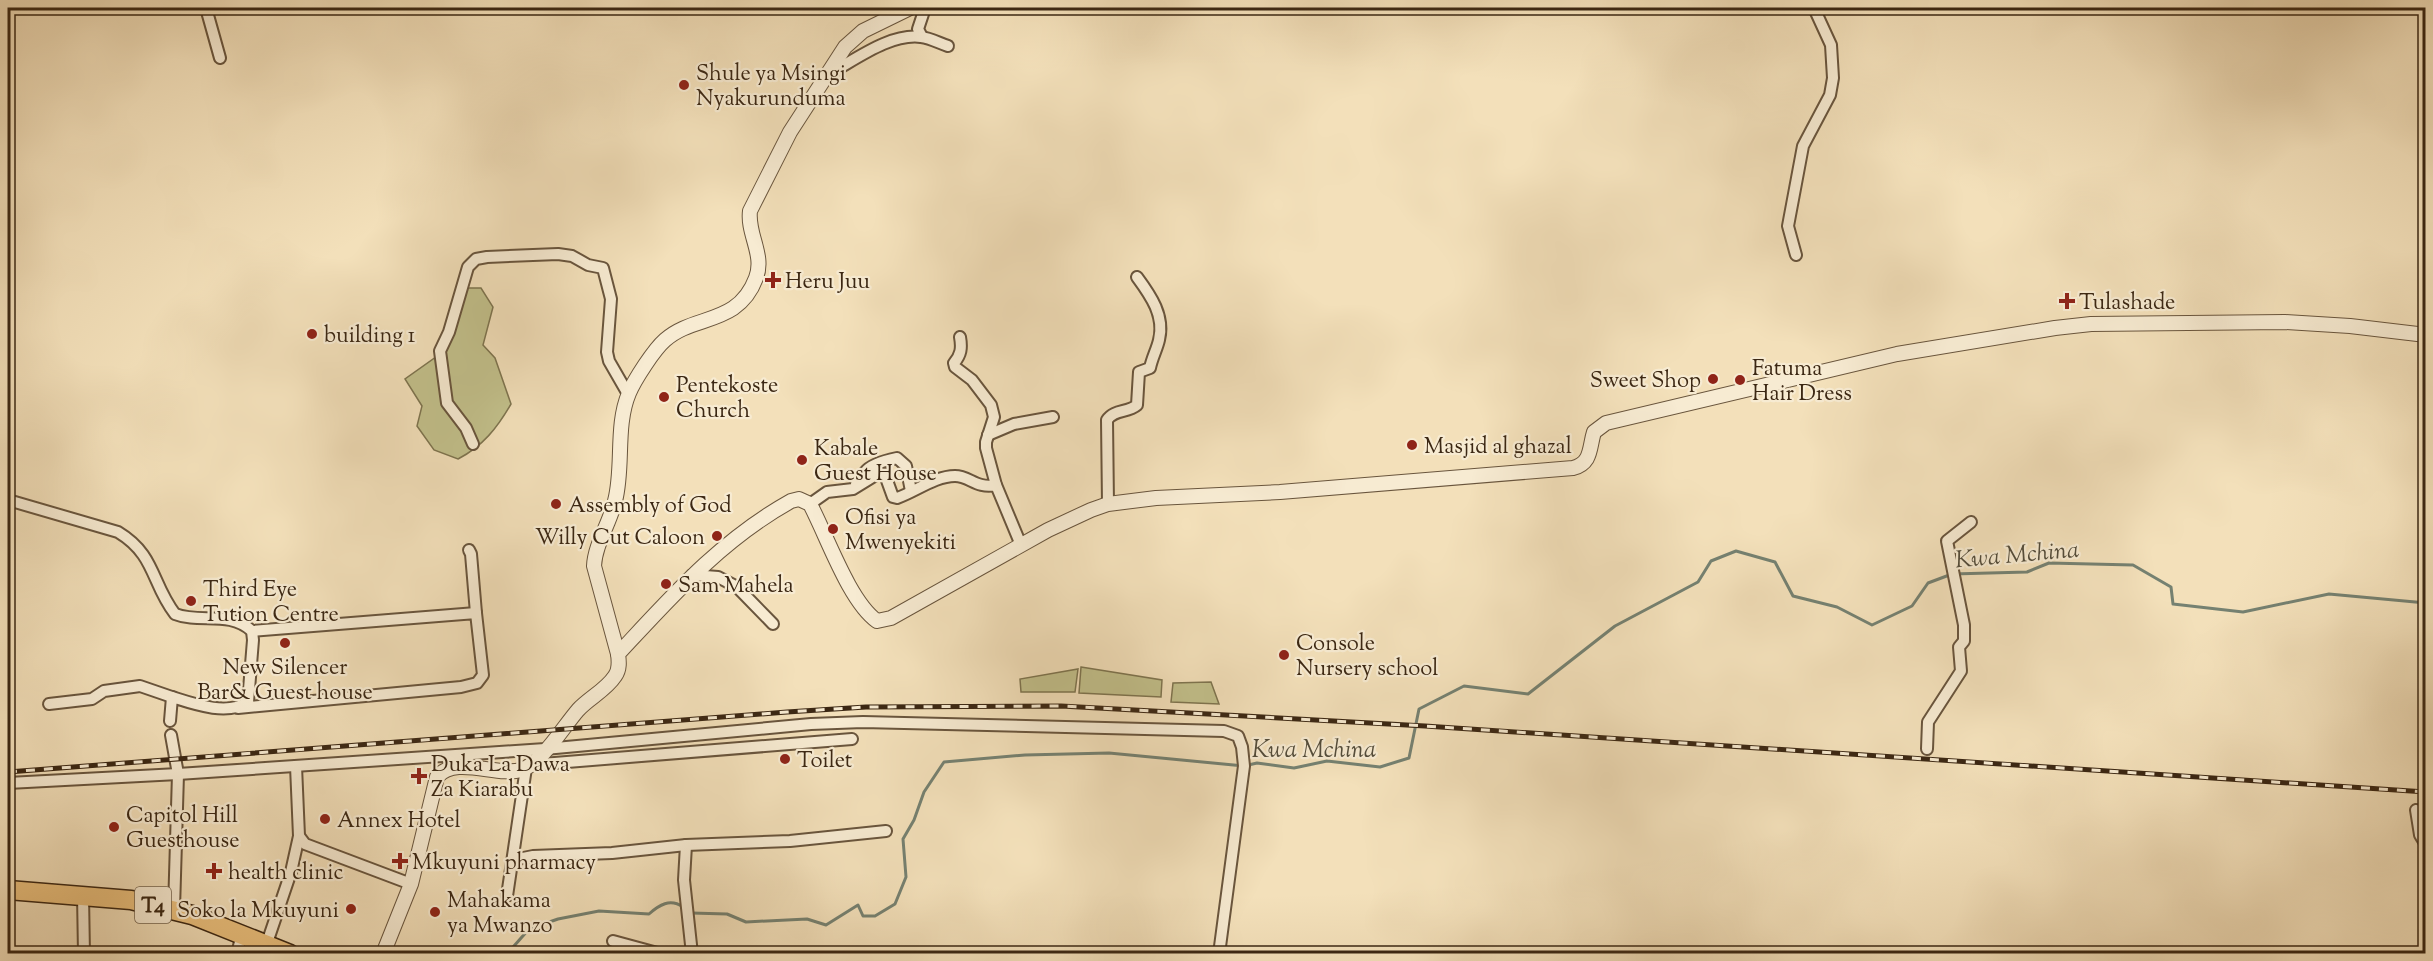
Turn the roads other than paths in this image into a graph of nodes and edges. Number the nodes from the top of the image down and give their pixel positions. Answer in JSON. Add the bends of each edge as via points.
{"nodes":[{"id":1,"x":206,"y":8,"type":"edge"},
{"id":2,"x":910,"y":8,"type":"edge"},
{"id":3,"x":925,"y":8,"type":"edge"},
{"id":4,"x":1814,"y":8,"type":"edge"},
{"id":5,"x":922,"y":37,"type":"junction"},
{"id":6,"x":948,"y":46,"type":"dead end"},
{"id":7,"x":220,"y":58,"type":"dead end"},
{"id":8,"x":824,"y":77,"type":"junction"},
{"id":9,"x":1797,"y":255,"type":"dead end"},
{"id":10,"x":1137,"y":277,"type":"dead end"},
{"id":11,"x":2426,"y":335,"type":"edge"},
{"id":12,"x":960,"y":337,"type":"dead end"},
{"id":13,"x":628,"y":394,"type":"junction"},
{"id":14,"x":1053,"y":417,"type":"dead end"},
{"id":15,"x":988,"y":436,"type":"junction"},
{"id":16,"x":473,"y":444,"type":"dead end"},
{"id":17,"x":996,"y":485,"type":"junction"},
{"id":18,"x":848,"y":490,"type":"junction"},
{"id":19,"x":911,"y":491,"type":"junction"},
{"id":20,"x":8,"y":501,"type":"edge"},
{"id":21,"x":810,"y":504,"type":"junction"},
{"id":22,"x":1108,"y":504,"type":"junction"},
{"id":23,"x":1971,"y":522,"type":"dead end"},
{"id":24,"x":1021,"y":545,"type":"junction"},
{"id":25,"x":469,"y":550,"type":"dead end"},
{"id":26,"x":692,"y":575,"type":"junction"},
{"id":27,"x":476,"y":613,"type":"junction"},
{"id":28,"x":773,"y":624,"type":"dead end"},
{"id":29,"x":252,"y":631,"type":"junction"},
{"id":30,"x":618,"y":654,"type":"junction"},
{"id":31,"x":172,"y":697,"type":"junction"},
{"id":32,"x":49,"y":704,"type":"dead end"},
{"id":33,"x":238,"y":708,"type":"junction"},
{"id":34,"x":170,"y":721,"type":"dead end"},
{"id":35,"x":171,"y":735,"type":"dead end"},
{"id":36,"x":852,"y":739,"type":"dead end"},
{"id":37,"x":545,"y":749,"type":"junction"},
{"id":38,"x":1927,"y":749,"type":"dead end"},
{"id":39,"x":296,"y":766,"type":"junction"},
{"id":40,"x":528,"y":767,"type":"junction"},
{"id":41,"x":178,"y":774,"type":"junction"},
{"id":42,"x":8,"y":783,"type":"edge"},
{"id":43,"x":2416,"y":810,"type":"dead end"},
{"id":44,"x":886,"y":831,"type":"dead end"},
{"id":45,"x":299,"y":836,"type":"junction"},
{"id":46,"x":686,"y":845,"type":"junction"},
{"id":47,"x":2426,"y":845,"type":"edge"},
{"id":48,"x":513,"y":860,"type":"junction"},
{"id":49,"x":411,"y":884,"type":"junction"},
{"id":50,"x":8,"y":890,"type":"edge"},
{"id":51,"x":83,"y":894,"type":"junction"},
{"id":52,"x":507,"y":896,"type":"dead end"},
{"id":53,"x":174,"y":909,"type":"junction"},
{"id":54,"x":242,"y":934,"type":"junction"},
{"id":55,"x":613,"y":941,"type":"dead end"},
{"id":56,"x":267,"y":943,"type":"junction"},
{"id":57,"x":84,"y":954,"type":"edge"},
{"id":58,"x":237,"y":954,"type":"edge"},
{"id":59,"x":290,"y":954,"type":"edge"},
{"id":60,"x":383,"y":954,"type":"edge"},
{"id":61,"x":661,"y":954,"type":"edge"},
{"id":62,"x":692,"y":954,"type":"edge"},
{"id":63,"x":1219,"y":954,"type":"edge"}],
"edges":[{"from":1,"to":7,"type":"street"},
{"from":2,"to":8,"type":"street","via":[[852,39]]},
{"from":3,"to":5,"type":"street","via":[[918,29]]},
{"from":4,"to":9,"type":"street","via":[[1831,45],[1833,78],[1830,95],[1803,146],[1788,226]]},
{"from":5,"to":6,"type":"street"},
{"from":5,"to":8,"type":"street","via":[[906,37],[884,45]]},
{"from":8,"to":13,"type":"street","via":[[790,132],[750,211],[759,262],[756,279],[748,292],[729,311],[665,340]]},
{"from":10,"to":22,"type":"street","via":[[1155,304],[1160,333],[1150,368],[1140,372],[1137,405],[1111,414],[1107,420]]},
{"from":11,"to":22,"type":"street","via":[[2285,322],[2091,324],[2055,328],[1897,354],[1606,423],[1594,432],[1589,456],[1573,468]]},
{"from":12,"to":15,"type":"street","via":[[961,353],[955,368],[972,380],[991,405],[994,417]]},
{"from":13,"to":16,"type":"street","via":[[607,352],[611,298],[603,268],[558,254],[476,259],[468,267],[440,351],[447,403]]},
{"from":13,"to":30,"type":"street","via":[[617,494],[594,566]]},
{"from":14,"to":15,"type":"street","via":[[1014,424]]},
{"from":15,"to":17,"type":"street","via":[[986,448]]},
{"from":17,"to":19,"type":"street","via":[[982,486],[956,476]]},
{"from":17,"to":24,"type":"street"},
{"from":18,"to":19,"type":"street","via":[[882,473],[893,497]]},
{"from":18,"to":19,"type":"street","via":[[872,466],[897,458],[906,466]]},
{"from":18,"to":21,"type":"street","via":[[827,492]]},
{"from":20,"to":29,"type":"street","via":[[118,532],[144,554],[174,614],[232,620]]},
{"from":21,"to":24,"type":"street","via":[[848,581],[877,621],[891,618]]},
{"from":21,"to":26,"type":"street","via":[[799,499],[782,506],[739,533]]},
{"from":22,"to":24,"type":"street","via":[[1073,517]]},
{"from":23,"to":38,"type":"street","via":[[1947,541],[1964,641],[1959,647],[1961,671],[1928,722]]},
{"from":25,"to":27,"type":"street"},
{"from":26,"to":28,"type":"street","via":[[718,577],[737,587]]},
{"from":26,"to":30,"type":"street"},
{"from":27,"to":29,"type":"street"},
{"from":27,"to":33,"type":"street","via":[[483,675],[477,683]]},
{"from":29,"to":33,"type":"street","via":[[248,702]]},
{"from":30,"to":37,"type":"street","via":[[618,670],[610,682],[579,709]]},
{"from":31,"to":32,"type":"street","via":[[140,686],[104,691],[92,699]]},
{"from":31,"to":33,"type":"street"},
{"from":31,"to":34,"type":"street"},
{"from":35,"to":41,"type":"street"},
{"from":36,"to":40,"type":"street"},
{"from":37,"to":39,"type":"street"},
{"from":37,"to":40,"type":"street"},
{"from":37,"to":63,"type":"street","via":[[811,724],[1224,731],[1238,736],[1244,766]]},
{"from":39,"to":41,"type":"street"},
{"from":39,"to":45,"type":"street"},
{"from":40,"to":48,"type":"street"},
{"from":40,"to":49,"type":"street","via":[[517,771],[457,767],[442,771],[437,777]]},
{"from":41,"to":42,"type":"street"},
{"from":41,"to":53,"type":"street"},
{"from":43,"to":47,"type":"street"},
{"from":44,"to":46,"type":"street","via":[[790,842]]},
{"from":45,"to":49,"type":"street","via":[[309,846]]},
{"from":45,"to":56,"type":"street"},
{"from":46,"to":48,"type":"street"},
{"from":46,"to":62,"type":"street","via":[[684,880]]},
{"from":48,"to":52,"type":"street"},
{"from":49,"to":60,"type":"street"},
{"from":50,"to":51,"type":"highway","number":"T4"},
{"from":51,"to":53,"type":"highway","number":"T4"},
{"from":51,"to":57,"type":"street"},
{"from":53,"to":54,"type":"highway","number":"T4"},
{"from":54,"to":56,"type":"highway","number":"T4"},
{"from":54,"to":58,"type":"street"},
{"from":55,"to":61,"type":"street"},
{"from":56,"to":59,"type":"highway","number":"T4"}]}
